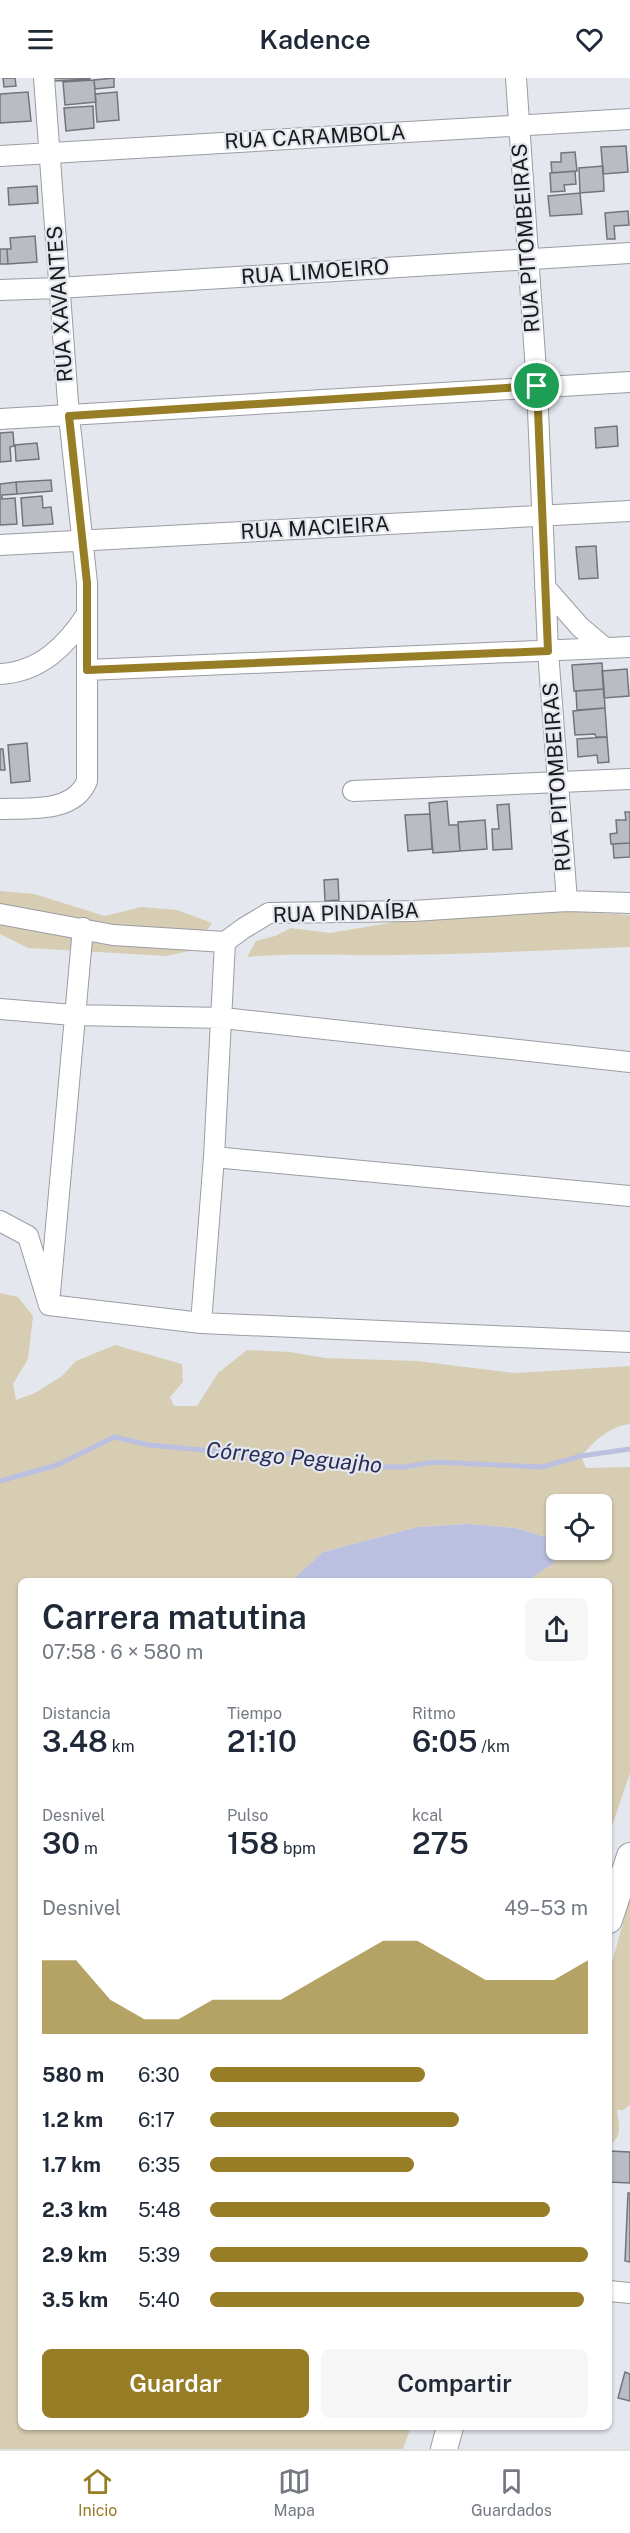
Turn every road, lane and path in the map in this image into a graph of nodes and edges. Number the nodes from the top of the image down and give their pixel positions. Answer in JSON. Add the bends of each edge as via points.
{"nodes":[{"id":1,"x":44,"y":78,"type":"edge"},
{"id":2,"x":516,"y":78,"type":"edge"},
{"id":3,"x":630,"y":119,"type":"edge"},
{"id":4,"x":519,"y":125,"type":"junction"},
{"id":5,"x":49,"y":153,"type":"junction"},
{"id":6,"x":0,"y":156,"type":"edge"},
{"id":7,"x":630,"y":253,"type":"edge"},
{"id":8,"x":527,"y":259,"type":"junction"},
{"id":9,"x":58,"y":288,"type":"junction"},
{"id":10,"x":0,"y":290,"type":"edge"},
{"id":11,"x":630,"y":382,"type":"edge"},
{"id":12,"x":537,"y":386,"type":"junction"},
{"id":13,"x":69,"y":416,"type":"junction"},
{"id":14,"x":0,"y":419,"type":"edge"},
{"id":15,"x":630,"y":511,"type":"edge"},
{"id":16,"x":542,"y":516,"type":"junction"},
{"id":17,"x":83,"y":540,"type":"junction"},
{"id":18,"x":0,"y":545,"type":"edge"},
{"id":19,"x":545,"y":587,"type":"junction"},
{"id":20,"x":87,"y":614,"type":"junction"},
{"id":21,"x":630,"y":647,"type":"edge"},
{"id":22,"x":605,"y":648,"type":"junction"},
{"id":23,"x":548,"y":651,"type":"junction"},
{"id":24,"x":87,"y":670,"type":"junction"},
{"id":25,"x":0,"y":675,"type":"edge"},
{"id":26,"x":630,"y":779,"type":"edge"},
{"id":27,"x":557,"y":783,"type":"junction"},
{"id":28,"x":353,"y":791,"type":"dead end"},
{"id":29,"x":0,"y":809,"type":"edge"},
{"id":30,"x":567,"y":901,"type":"junction"},
{"id":31,"x":630,"y":903,"type":"edge"},
{"id":32,"x":0,"y":914,"type":"edge"},
{"id":33,"x":83,"y":928,"type":"junction"},
{"id":34,"x":225,"y":942,"type":"junction"},
{"id":35,"x":0,"y":1008,"type":"edge"},
{"id":36,"x":73,"y":1015,"type":"junction"},
{"id":37,"x":223,"y":1018,"type":"junction"},
{"id":38,"x":630,"y":1062,"type":"edge"},
{"id":39,"x":214,"y":1157,"type":"junction"},
{"id":40,"x":630,"y":1196,"type":"edge"},
{"id":41,"x":0,"y":1221,"type":"edge"},
{"id":42,"x":49,"y":1305,"type":"junction"},
{"id":43,"x":201,"y":1323,"type":"junction"},
{"id":44,"x":630,"y":1342,"type":"edge"},
{"id":45,"x":630,"y":1856,"type":"edge"},
{"id":46,"x":612,"y":1911,"type":"edge"},
{"id":47,"x":612,"y":2291,"type":"edge"},
{"id":48,"x":630,"y":2293,"type":"edge"},
{"id":49,"x":449,"y":2430,"type":"edge"},
{"id":50,"x":444,"y":2449,"type":"edge"}],
"edges":[{"from":1,"to":5,"type":"street","name":"RUA XAVANTES"},
{"from":2,"to":4,"type":"street","name":"RUA PITOMBEIRAS"},
{"from":3,"to":4,"type":"street","name":"RUA CARAMBOLA"},
{"from":4,"to":5,"type":"street","name":"RUA CARAMBOLA"},
{"from":4,"to":8,"type":"street","name":"RUA PITOMBEIRAS"},
{"from":5,"to":6,"type":"street","name":"RUA CARAMBOLA"},
{"from":5,"to":9,"type":"street","name":"RUA XAVANTES"},
{"from":7,"to":8,"type":"street","name":"RUA LIMOEIRO"},
{"from":8,"to":9,"type":"street","name":"RUA LIMOEIRO"},
{"from":8,"to":12,"type":"street","name":"RUA PITOMBEIRAS"},
{"from":9,"to":10,"type":"street","name":"RUA LIMOEIRO"},
{"from":9,"to":13,"type":"street","name":"RUA XAVANTES"},
{"from":11,"to":12,"type":"street"},
{"from":12,"to":13,"type":"street"},
{"from":12,"to":16,"type":"street","name":"RUA PITOMBEIRAS"},
{"from":13,"to":14,"type":"street"},
{"from":13,"to":17,"type":"street","name":"RUA XAVANTES"},
{"from":15,"to":16,"type":"street","name":"RUA MACIEIRA"},
{"from":16,"to":17,"type":"street","name":"RUA MACIEIRA"},
{"from":16,"to":19,"type":"street","name":"RUA PITOMBEIRAS"},
{"from":17,"to":18,"type":"street","name":"RUA MACIEIRA"},
{"from":17,"to":20,"type":"street","name":"RUA XAVANTES"},
{"from":19,"to":22,"type":"street","via":[[580,627]]},
{"from":19,"to":23,"type":"street","name":"RUA PITOMBEIRAS"},
{"from":20,"to":24,"type":"street","name":"RUA XAVANTES"},
{"from":20,"to":25,"type":"street","via":[[55,653],[11,674]]},
{"from":21,"to":22,"type":"street"},
{"from":22,"to":23,"type":"street"},
{"from":23,"to":24,"type":"street"},
{"from":23,"to":27,"type":"street","name":"RUA PITOMBEIRAS"},
{"from":24,"to":29,"type":"street","name":"RUA XAVANTES","via":[[87,781],[82,793],[44,808]]},
{"from":26,"to":27,"type":"street"},
{"from":27,"to":28,"type":"street"},
{"from":27,"to":30,"type":"street","name":"RUA PITOMBEIRAS"},
{"from":30,"to":31,"type":"street","name":"RUA PINDAÍBA"},
{"from":30,"to":34,"type":"street","name":"RUA PINDAÍBA","via":[[412,911],[270,913]]},
{"from":32,"to":33,"type":"street"},
{"from":33,"to":34,"type":"street","via":[[113,935]]},
{"from":33,"to":36,"type":"street"},
{"from":34,"to":37,"type":"street"},
{"from":35,"to":36,"type":"street"},
{"from":36,"to":37,"type":"street"},
{"from":36,"to":42,"type":"street"},
{"from":37,"to":38,"type":"street"},
{"from":37,"to":39,"type":"street"},
{"from":39,"to":40,"type":"street"},
{"from":39,"to":43,"type":"street"},
{"from":41,"to":42,"type":"street","via":[[28,1236]]},
{"from":42,"to":43,"type":"street"},
{"from":43,"to":44,"type":"street"},
{"from":45,"to":46,"type":"main road"},
{"from":47,"to":48,"type":"street"},
{"from":49,"to":50,"type":"main road"}]}
